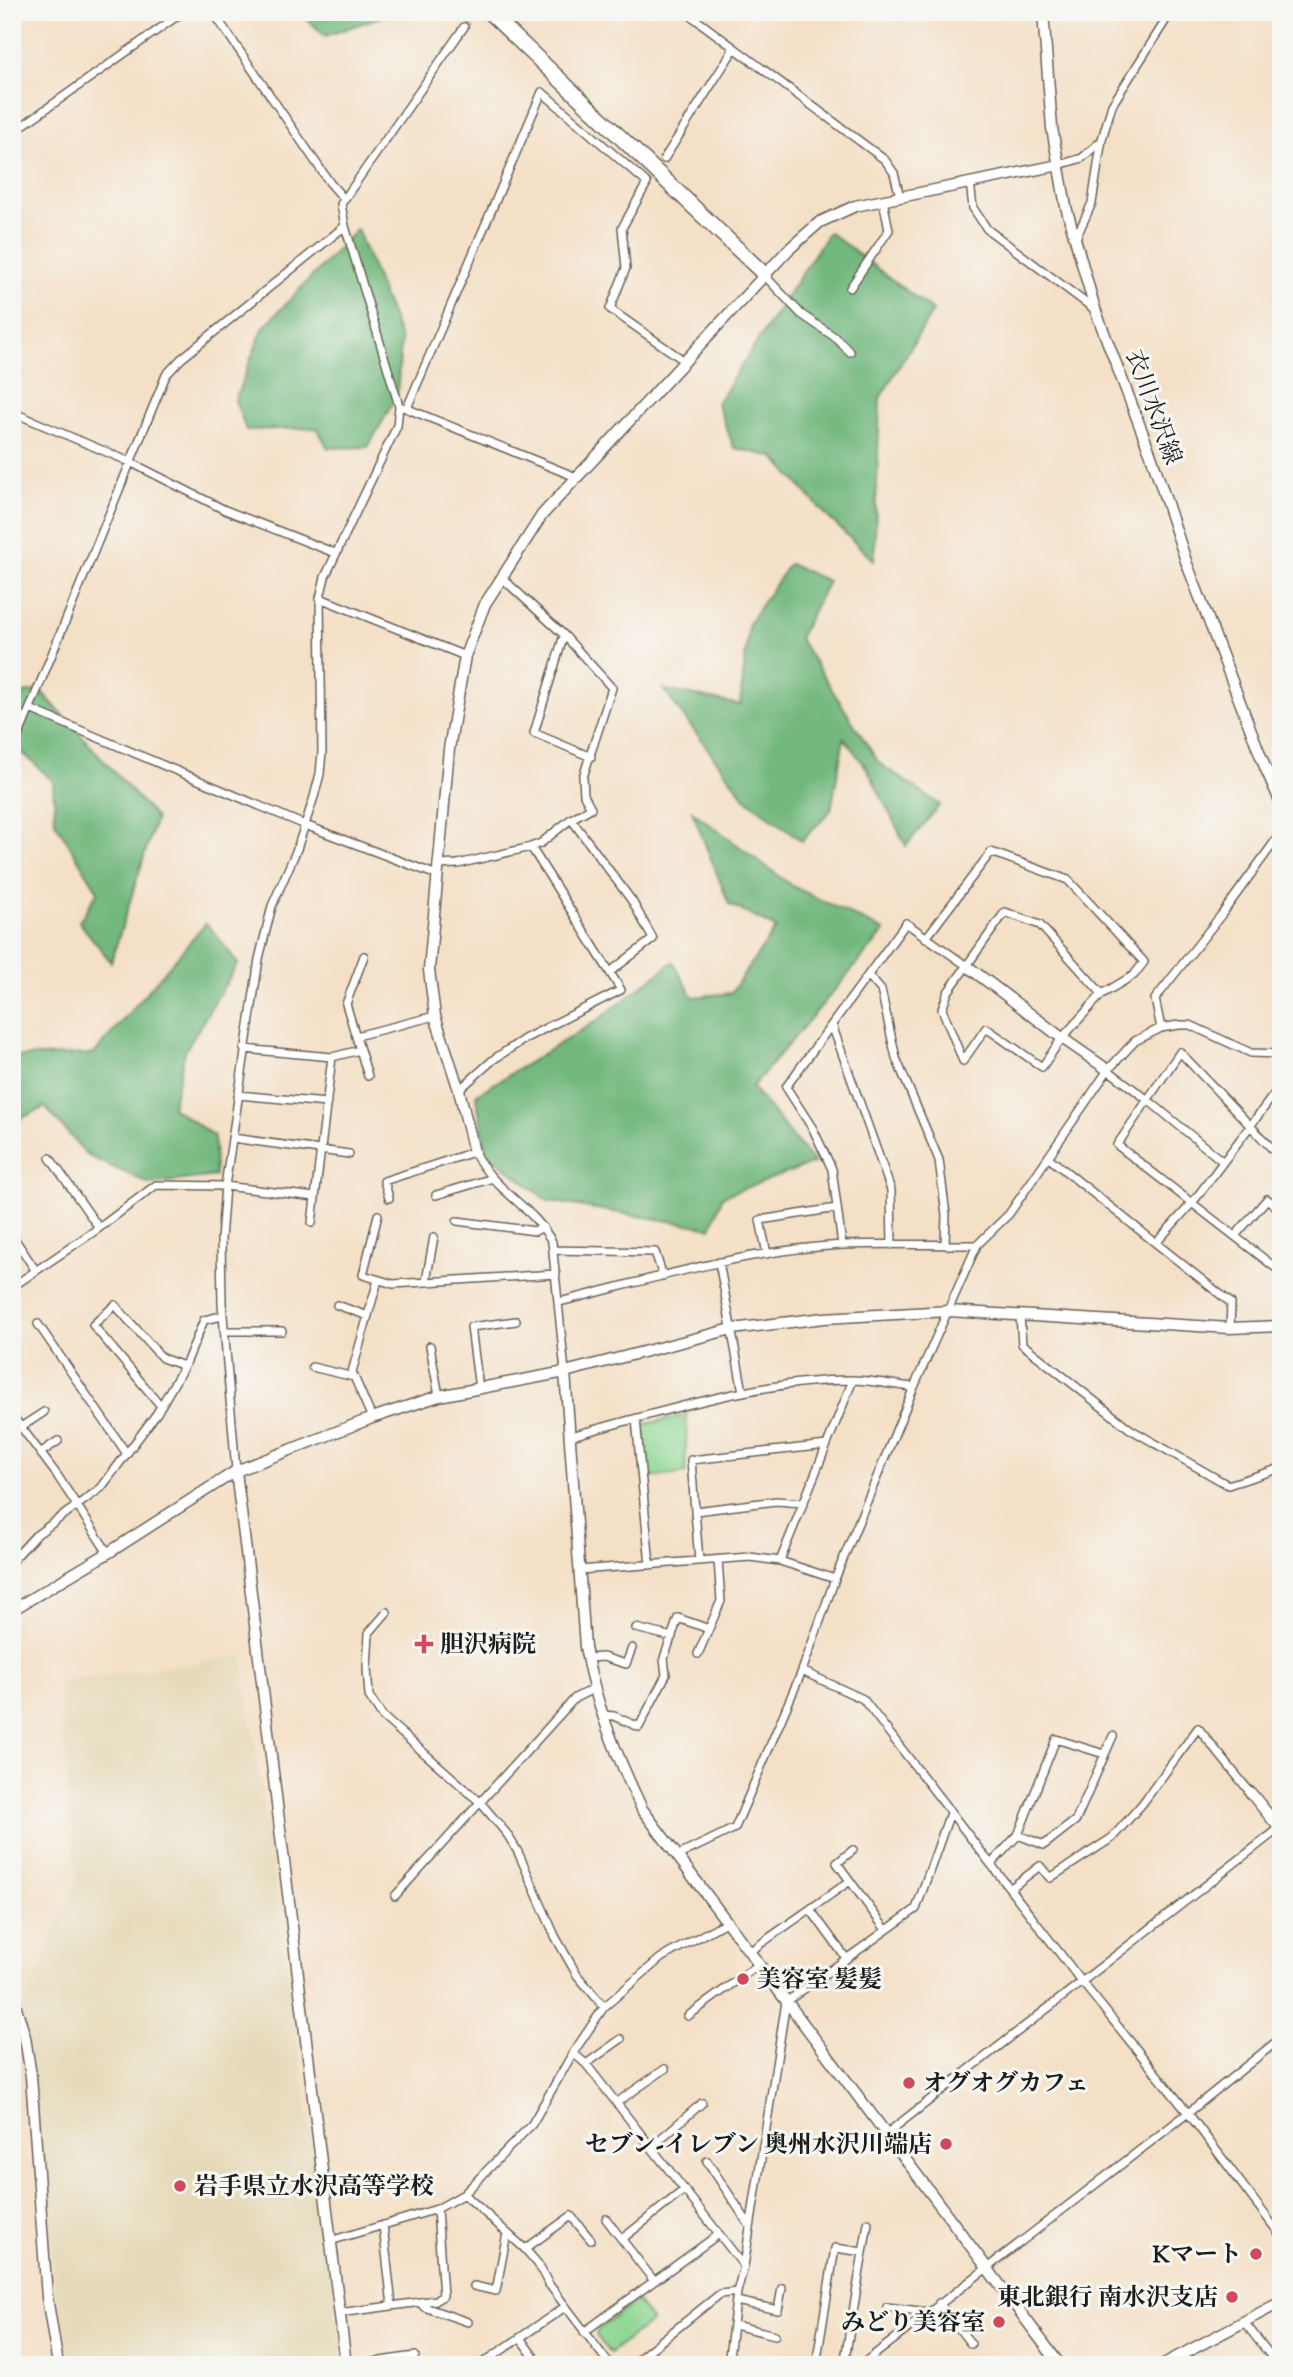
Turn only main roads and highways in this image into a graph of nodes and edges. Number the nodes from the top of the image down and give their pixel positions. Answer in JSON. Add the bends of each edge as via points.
{"nodes":[{"id":1,"x":493,"y":14,"type":"edge"},
{"id":2,"x":765,"y":275,"type":"road end"}],
"edges":[{"from":1,"to":2,"type":"highway"}]}
